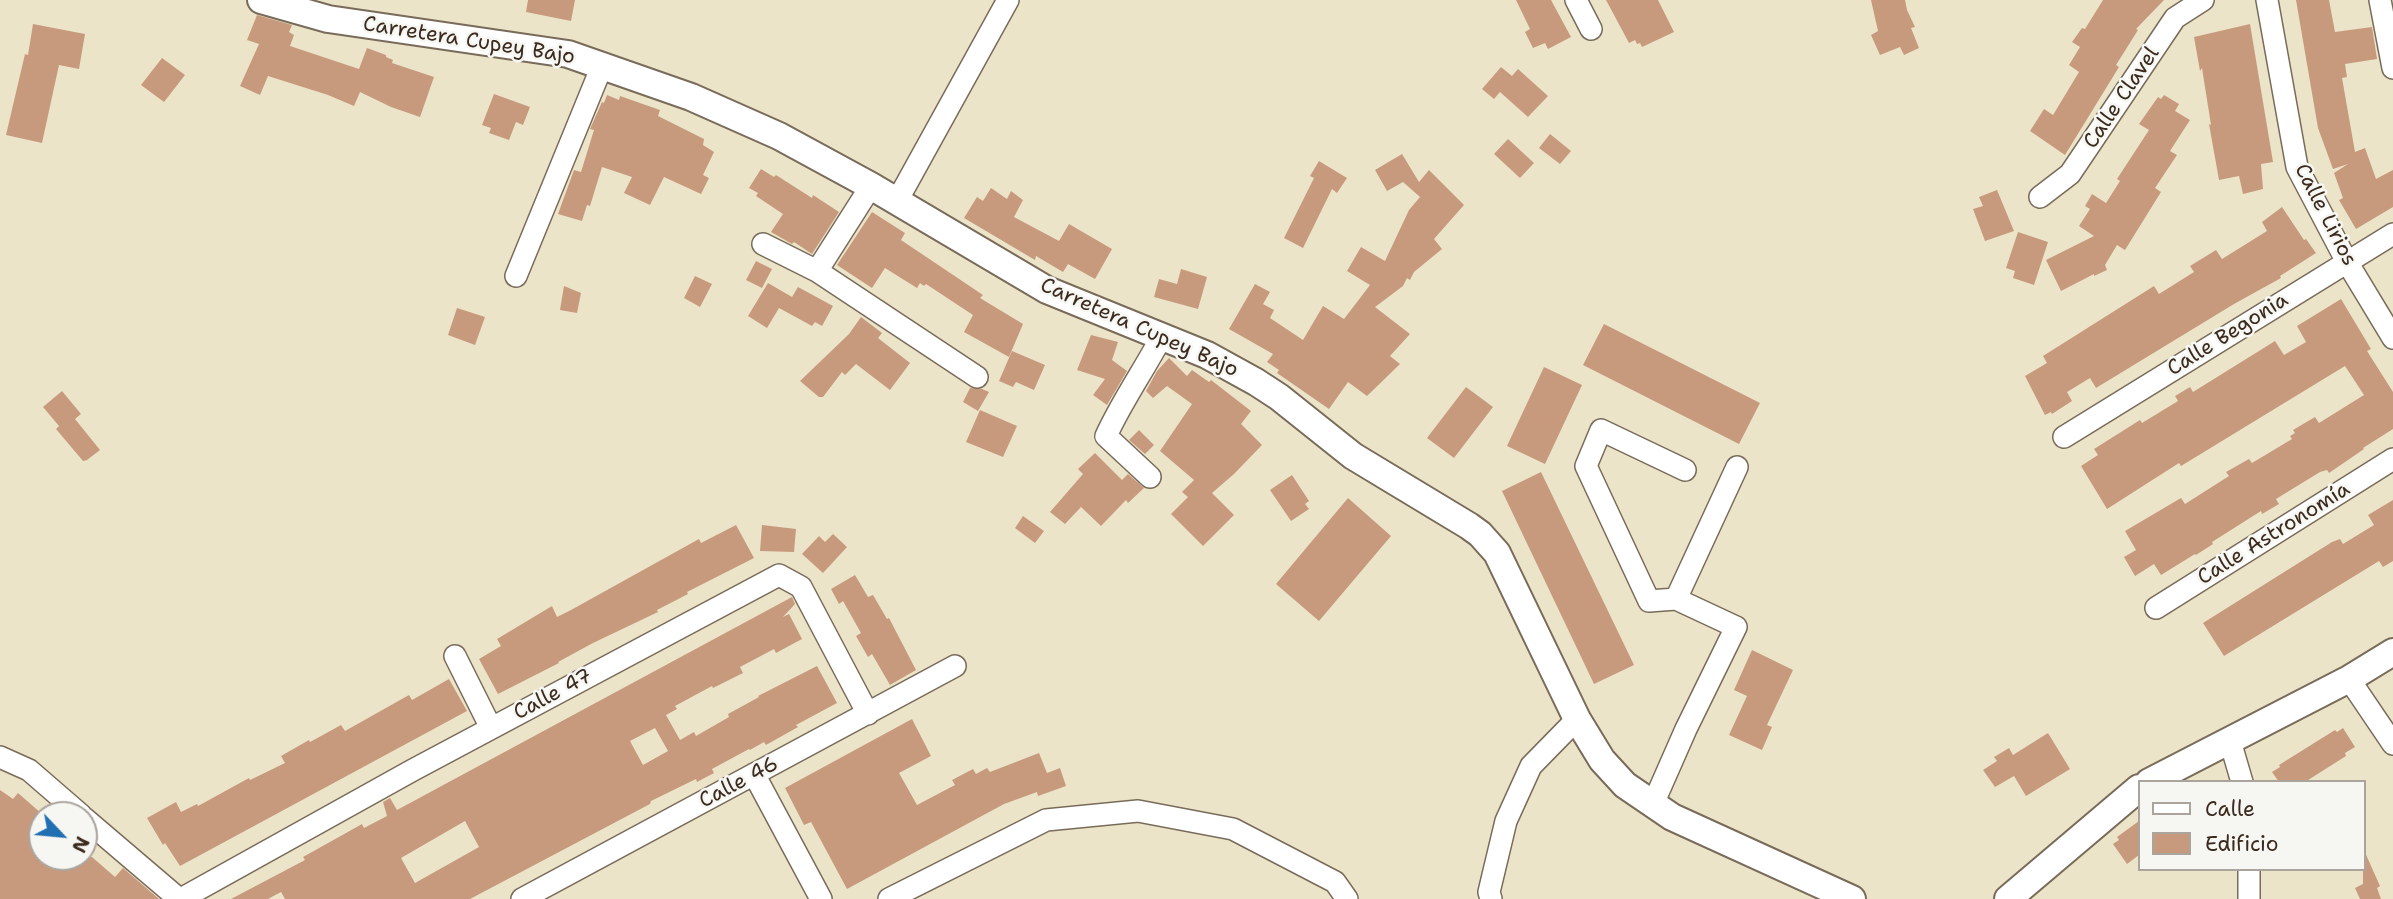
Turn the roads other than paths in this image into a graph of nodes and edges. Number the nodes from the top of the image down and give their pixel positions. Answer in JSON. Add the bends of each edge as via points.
{"nodes":[{"id":1,"x":261,"y":0,"type":"edge"},
{"id":2,"x":1008,"y":0,"type":"edge"},
{"id":3,"x":1576,"y":0,"type":"edge"},
{"id":4,"x":2203,"y":0,"type":"edge"},
{"id":5,"x":2267,"y":0,"type":"edge"},
{"id":6,"x":2380,"y":0,"type":"edge"},
{"id":7,"x":1591,"y":29,"type":"dead end"},
{"id":8,"x":603,"y":66,"type":"junction"},
{"id":9,"x":2393,"y":68,"type":"edge"},
{"id":10,"x":871,"y":186,"type":"junction"},
{"id":11,"x":2040,"y":197,"type":"dead end"},
{"id":12,"x":897,"y":201,"type":"junction"},
{"id":13,"x":2393,"y":234,"type":"edge"},
{"id":14,"x":763,"y":244,"type":"dead end"},
{"id":15,"x":2347,"y":262,"type":"junction"},
{"id":16,"x":817,"y":271,"type":"junction"},
{"id":17,"x":516,"y":276,"type":"dead end"},
{"id":18,"x":1162,"y":336,"type":"junction"},
{"id":19,"x":2393,"y":338,"type":"edge"},
{"id":20,"x":977,"y":377,"type":"dead end"},
{"id":21,"x":2064,"y":437,"type":"dead end"},
{"id":22,"x":2393,"y":459,"type":"edge"},
{"id":23,"x":1737,"y":467,"type":"dead end"},
{"id":24,"x":1685,"y":470,"type":"dead end"},
{"id":25,"x":1150,"y":477,"type":"dead end"},
{"id":26,"x":1676,"y":599,"type":"junction"},
{"id":27,"x":2155,"y":608,"type":"dead end"},
{"id":28,"x":2393,"y":652,"type":"edge"},
{"id":29,"x":455,"y":656,"type":"dead end"},
{"id":30,"x":955,"y":666,"type":"dead end"},
{"id":31,"x":2349,"y":679,"type":"junction"},
{"id":32,"x":868,"y":714,"type":"junction"},
{"id":33,"x":1577,"y":719,"type":"junction"},
{"id":34,"x":491,"y":727,"type":"junction"},
{"id":35,"x":2230,"y":741,"type":"junction"},
{"id":36,"x":2393,"y":744,"type":"edge"},
{"id":37,"x":0,"y":757,"type":"edge"},
{"id":38,"x":754,"y":775,"type":"junction"},
{"id":39,"x":2154,"y":780,"type":"edge"},
{"id":40,"x":2241,"y":780,"type":"edge"},
{"id":41,"x":2138,"y":789,"type":"edge"},
{"id":42,"x":65,"y":801,"type":"edge"},
{"id":43,"x":1653,"y":804,"type":"junction"},
{"id":44,"x":98,"y":830,"type":"edge"},
{"id":45,"x":2249,"y":871,"type":"edge"},
{"id":46,"x":180,"y":899,"type":"edge"},
{"id":47,"x":523,"y":899,"type":"edge"},
{"id":48,"x":821,"y":899,"type":"edge"},
{"id":49,"x":889,"y":899,"type":"edge"},
{"id":50,"x":1347,"y":899,"type":"edge"},
{"id":51,"x":1491,"y":899,"type":"edge"},
{"id":52,"x":1852,"y":899,"type":"edge"},
{"id":53,"x":2008,"y":899,"type":"edge"},
{"id":54,"x":2249,"y":899,"type":"edge"}],
"edges":[{"from":1,"to":8,"type":"street","name":"Carretera Cupey Bajo","via":[[328,19],[568,54]]},
{"from":2,"to":12,"type":"street"},
{"from":3,"to":7,"type":"street"},
{"from":4,"to":11,"type":"street","name":"Calle Clavel","via":[[2175,18],[2070,174]]},
{"from":5,"to":15,"type":"street","name":"Calle Lirios","via":[[2297,167]]},
{"from":6,"to":9,"type":"street"},
{"from":8,"to":10,"type":"street","name":"Carretera Cupey Bajo","via":[[691,97]]},
{"from":8,"to":17,"type":"street"},
{"from":10,"to":12,"type":"street","name":"Carretera Cupey Bajo"},
{"from":10,"to":16,"type":"street"},
{"from":12,"to":18,"type":"street","name":"Carretera Cupey Bajo","via":[[1047,290]]},
{"from":13,"to":15,"type":"street","name":"Calle Begonia"},
{"from":14,"to":16,"type":"street"},
{"from":15,"to":19,"type":"street","name":"Calle Lirios"},
{"from":15,"to":21,"type":"street","name":"Calle Begonia"},
{"from":16,"to":20,"type":"street"},
{"from":18,"to":25,"type":"street","via":[[1107,436]]},
{"from":18,"to":33,"type":"street","name":"Carretera Cupey Bajo","via":[[1256,382],[1353,456],[1480,534],[1497,553]]},
{"from":22,"to":27,"type":"street","name":"Calle Astronomía"},
{"from":23,"to":26,"type":"street"},
{"from":24,"to":26,"type":"street","via":[[1601,430],[1586,466],[1649,601]]},
{"from":26,"to":43,"type":"street","via":[[1736,626]]},
{"from":28,"to":31,"type":"street"},
{"from":29,"to":34,"type":"street"},
{"from":30,"to":32,"type":"street","name":"Calle 46"},
{"from":31,"to":35,"type":"street"},
{"from":31,"to":36,"type":"street"},
{"from":32,"to":34,"type":"street","name":"Calle 47","via":[[801,587],[779,575]]},
{"from":32,"to":38,"type":"street","name":"Calle 46"},
{"from":33,"to":43,"type":"street","name":"Carretera Cupey Bajo","via":[[1602,760],[1625,785]]},
{"from":33,"to":51,"type":"street","via":[[1531,766],[1506,821]]},
{"from":34,"to":46,"type":"street","name":"Calle 47"},
{"from":35,"to":39,"type":"street"},
{"from":35,"to":40,"type":"street"},
{"from":37,"to":42,"type":"street","via":[[29,770]]},
{"from":38,"to":47,"type":"street","name":"Calle 46"},
{"from":38,"to":48,"type":"street"},
{"from":41,"to":53,"type":"street"},
{"from":43,"to":52,"type":"street","name":"Carretera Cupey Bajo","via":[[1672,817]]},
{"from":44,"to":46,"type":"street"},
{"from":45,"to":54,"type":"street"},
{"from":49,"to":50,"type":"street","via":[[1046,820],[1138,811],[1233,829],[1335,883]]}]}
